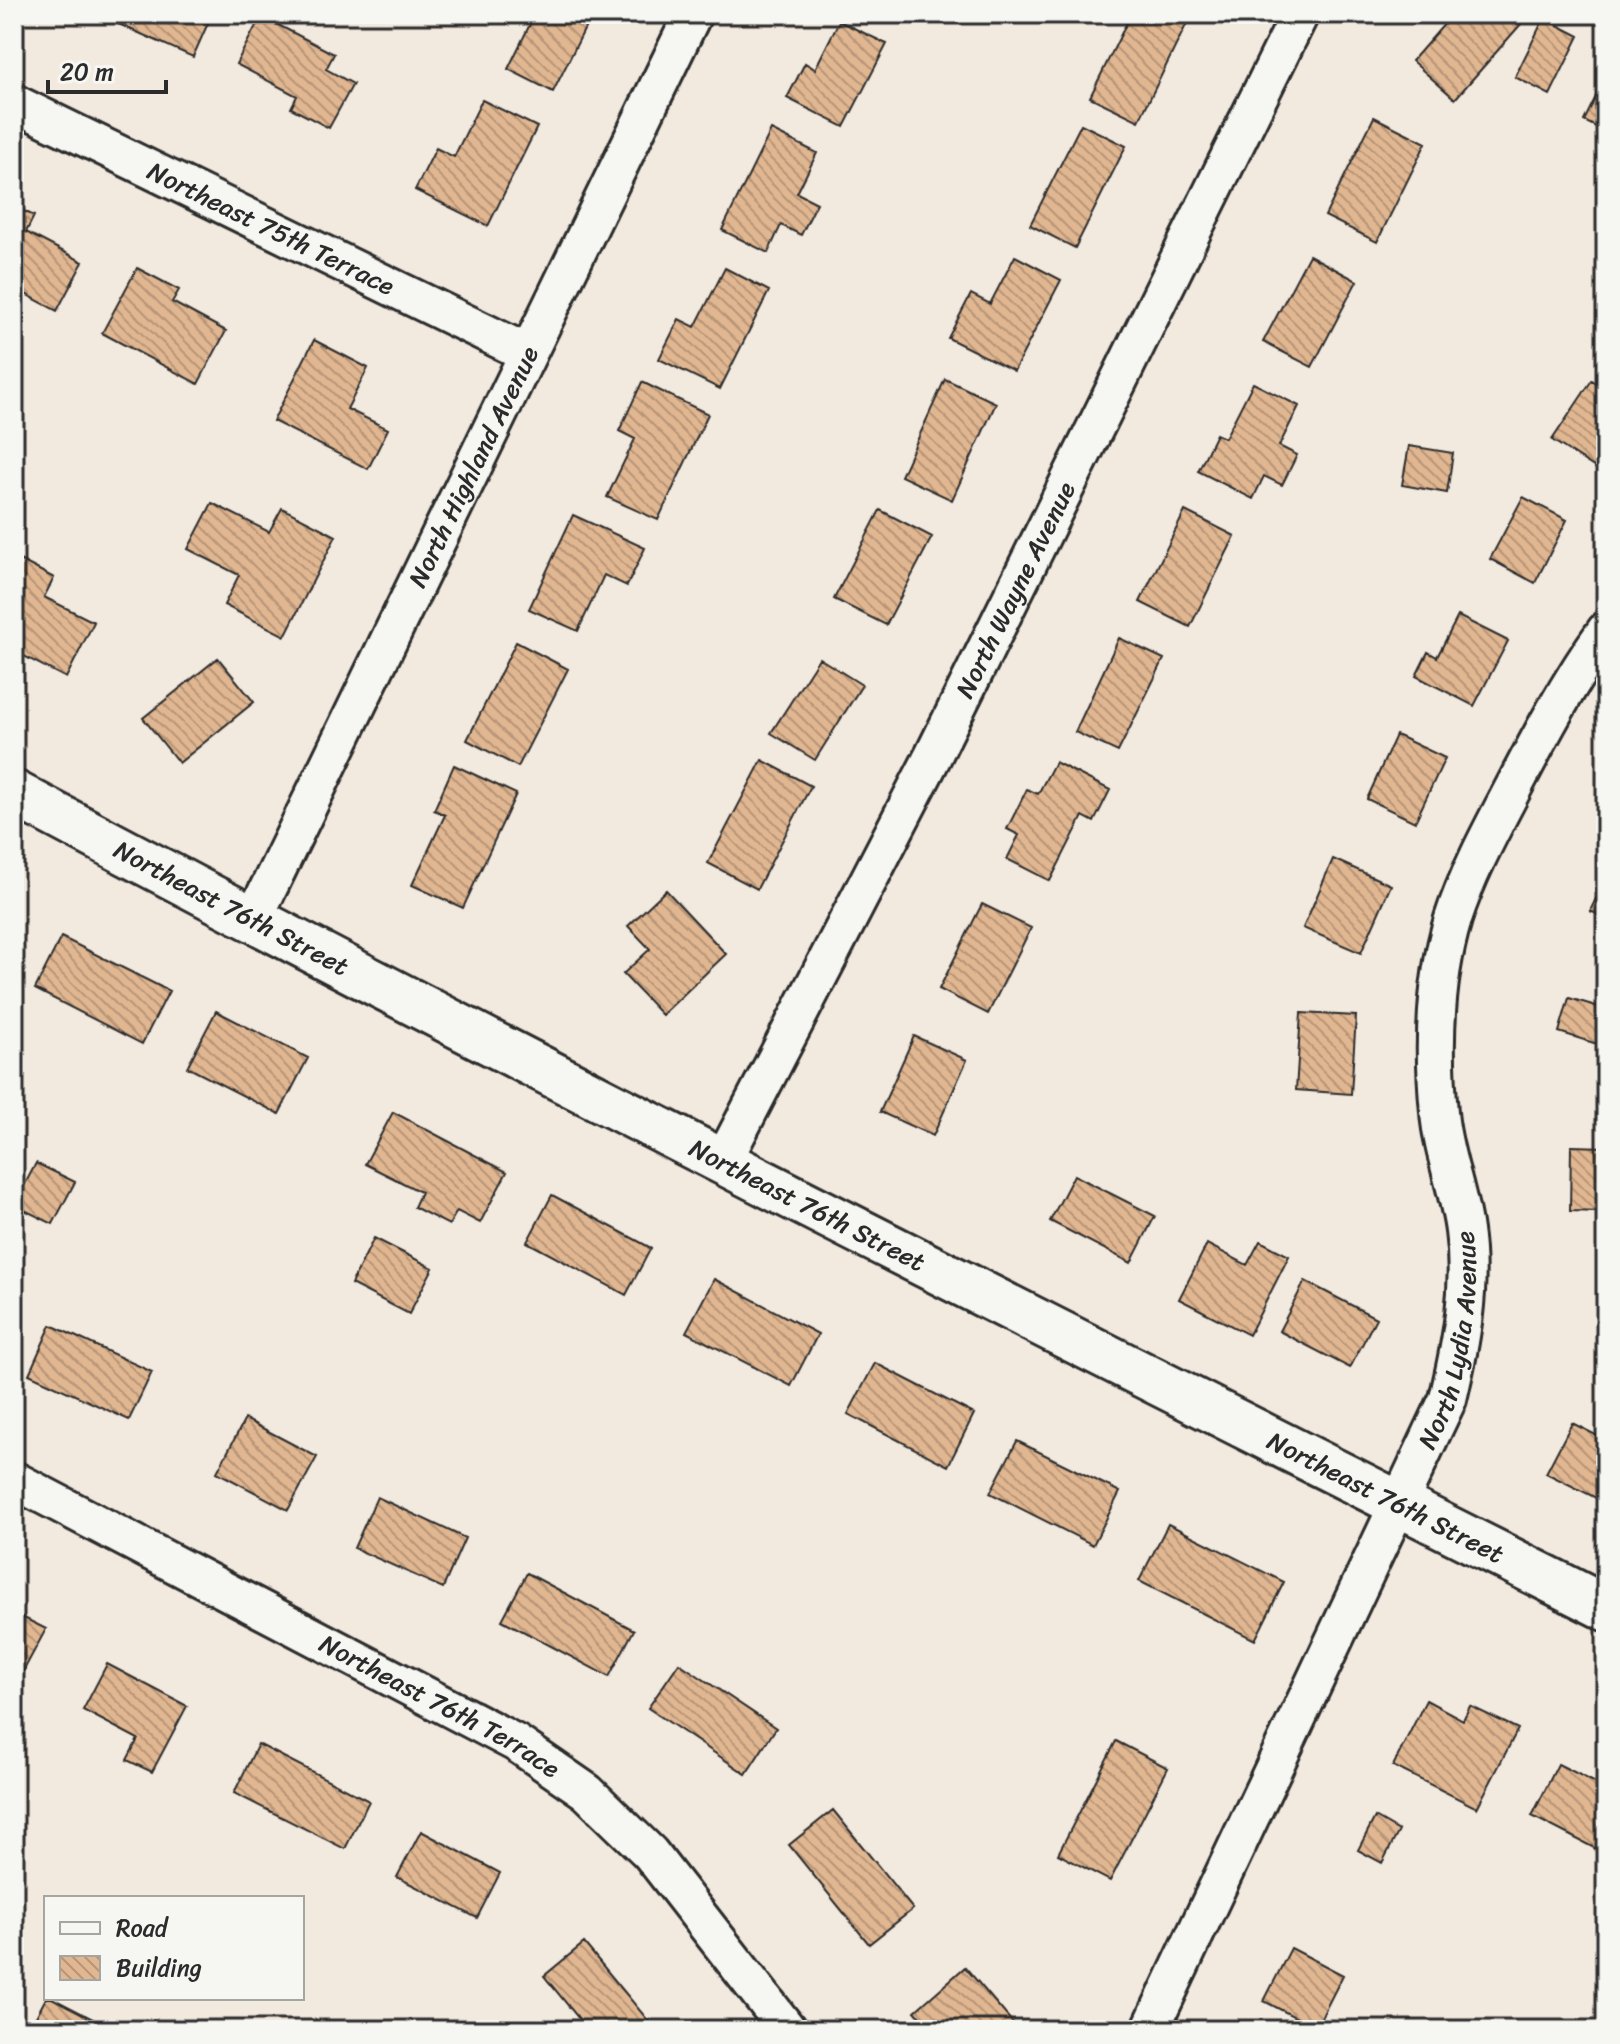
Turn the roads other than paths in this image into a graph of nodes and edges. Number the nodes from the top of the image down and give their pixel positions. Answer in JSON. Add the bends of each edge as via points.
{"nodes":[{"id":1,"x":693,"y":14,"type":"edge"},
{"id":2,"x":1300,"y":14,"type":"edge"},
{"id":3,"x":14,"y":103,"type":"edge"},
{"id":4,"x":527,"y":353,"type":"junction"},
{"id":5,"x":1606,"y":630,"type":"edge"},
{"id":6,"x":14,"y":793,"type":"edge"},
{"id":7,"x":253,"y":920,"type":"junction"},
{"id":8,"x":722,"y":1163,"type":"junction"},
{"id":9,"x":14,"y":1480,"type":"edge"},
{"id":10,"x":1399,"y":1504,"type":"junction"},
{"id":11,"x":1606,"y":1608,"type":"edge"},
{"id":12,"x":788,"y":2030,"type":"edge"},
{"id":13,"x":1150,"y":2030,"type":"edge"}],
"edges":[{"from":1,"to":4,"type":"street","name":"North Highland Avenue"},
{"from":2,"to":8,"type":"street","name":"North Wayne Avenue","via":[[940,742]]},
{"from":3,"to":4,"type":"street","name":"Northeast 75th Terrace"},
{"from":4,"to":7,"type":"street","name":"North Highland Avenue"},
{"from":5,"to":10,"type":"street","name":"North Lydia Avenue","via":[[1535,745],[1453,919],[1442,974],[1436,1059],[1439,1115],[1464,1231],[1467,1286],[1448,1399]]},
{"from":6,"to":7,"type":"street","name":"Northeast 76th Street"},
{"from":7,"to":8,"type":"street","name":"Northeast 76th Street"},
{"from":8,"to":10,"type":"street","name":"Northeast 76th Street"},
{"from":9,"to":12,"type":"street","name":"Northeast 76th Terrace","via":[[516,1743],[587,1792],[650,1853]]},
{"from":10,"to":11,"type":"street","name":"Northeast 76th Street"},
{"from":10,"to":13,"type":"street","name":"North Lydia Avenue"}]}
